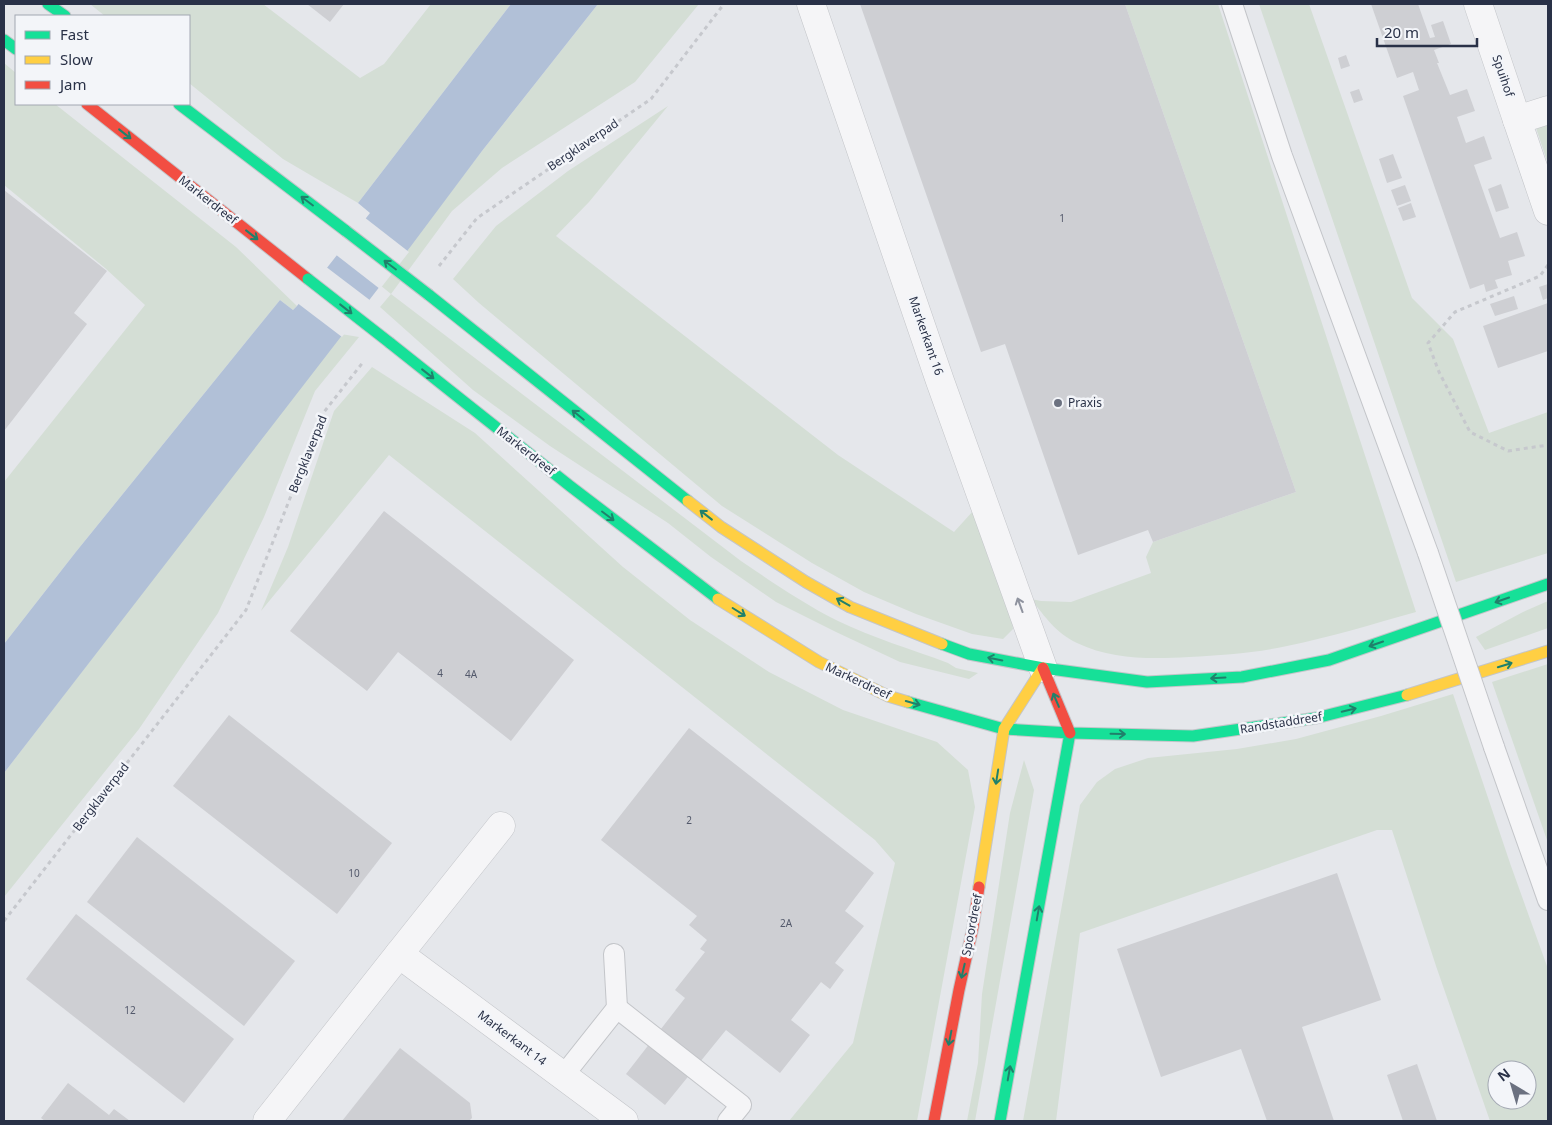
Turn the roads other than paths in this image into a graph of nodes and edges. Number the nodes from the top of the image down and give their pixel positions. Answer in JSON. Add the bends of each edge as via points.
{"nodes":[{"id":1,"x":48,"y":4,"type":"edge"},
{"id":2,"x":811,"y":4,"type":"edge"},
{"id":3,"x":1232,"y":4,"type":"edge"},
{"id":4,"x":1478,"y":4,"type":"edge"},
{"id":5,"x":63,"y":15,"type":"edge"},
{"id":6,"x":4,"y":40,"type":"edge"},
{"id":7,"x":15,"y":48,"type":"edge"},
{"id":8,"x":88,"y":105,"type":"edge"},
{"id":9,"x":180,"y":105,"type":"edge"},
{"id":10,"x":1548,"y":110,"type":"edge"},
{"id":11,"x":1518,"y":120,"type":"junction"},
{"id":12,"x":1548,"y":211,"type":"edge"},
{"id":13,"x":1548,"y":584,"type":"edge"},
{"id":14,"x":1548,"y":651,"type":"edge"},
{"id":15,"x":1043,"y":668,"type":"junction"},
{"id":16,"x":1004,"y":729,"type":"junction"},
{"id":17,"x":1070,"y":733,"type":"junction"},
{"id":18,"x":501,"y":826,"type":"dead end"},
{"id":19,"x":1548,"y":900,"type":"edge"},
{"id":20,"x":399,"y":954,"type":"junction"},
{"id":21,"x":614,"y":954,"type":"dead end"},
{"id":22,"x":616,"y":1008,"type":"junction"},
{"id":23,"x":564,"y":1076,"type":"junction"},
{"id":24,"x":266,"y":1121,"type":"edge"},
{"id":25,"x":624,"y":1121,"type":"edge"},
{"id":26,"x":728,"y":1121,"type":"edge"},
{"id":27,"x":934,"y":1121,"type":"edge"},
{"id":28,"x":1000,"y":1121,"type":"edge"}],
"edges":[{"from":1,"to":5,"type":"main road"},
{"from":15,"to":2,"type":"street","name":"Markerkant 16","one_way":true},
{"from":3,"to":19,"type":"lane","bridge":true,"via":[[1282,156],[1428,553]]},
{"from":4,"to":11,"type":"street","name":"Spuihof"},
{"from":6,"to":7,"type":"main road"},
{"from":8,"to":16,"type":"main road","name":"Markerdreef","one_way":true,"bridge":true,"via":[[719,600],[819,662],[888,696]]},
{"from":15,"to":9,"type":"main road","one_way":true,"bridge":true,"via":[[969,654],[899,628],[806,582],[721,527],[429,295]]},
{"from":10,"to":11,"type":"street"},
{"from":11,"to":12,"type":"street","name":"Spuihof"},
{"from":13,"to":15,"type":"main road","one_way":true,"via":[[1329,660],[1242,677],[1147,682]]},
{"from":17,"to":14,"type":"main road","name":"Randstaddreef","one_way":true,"via":[[1193,736],[1316,718],[1413,694]]},
{"from":15,"to":16,"type":"main road"},
{"from":17,"to":15,"type":"main road","one_way":true},
{"from":16,"to":17,"type":"main road","name":"Randstaddreef"},
{"from":16,"to":27,"type":"main road","name":"Spoordreef","one_way":true,"via":[[973,927]]},
{"from":28,"to":17,"type":"main road","one_way":true},
{"from":18,"to":20,"type":"street"},
{"from":20,"to":23,"type":"street","name":"Markerkant 14"},
{"from":20,"to":24,"type":"street"},
{"from":21,"to":22,"type":"lane"},
{"from":22,"to":23,"type":"lane"},
{"from":22,"to":26,"type":"lane","via":[[741,1105]]},
{"from":23,"to":25,"type":"street","name":"Markerkant 14"}]}
